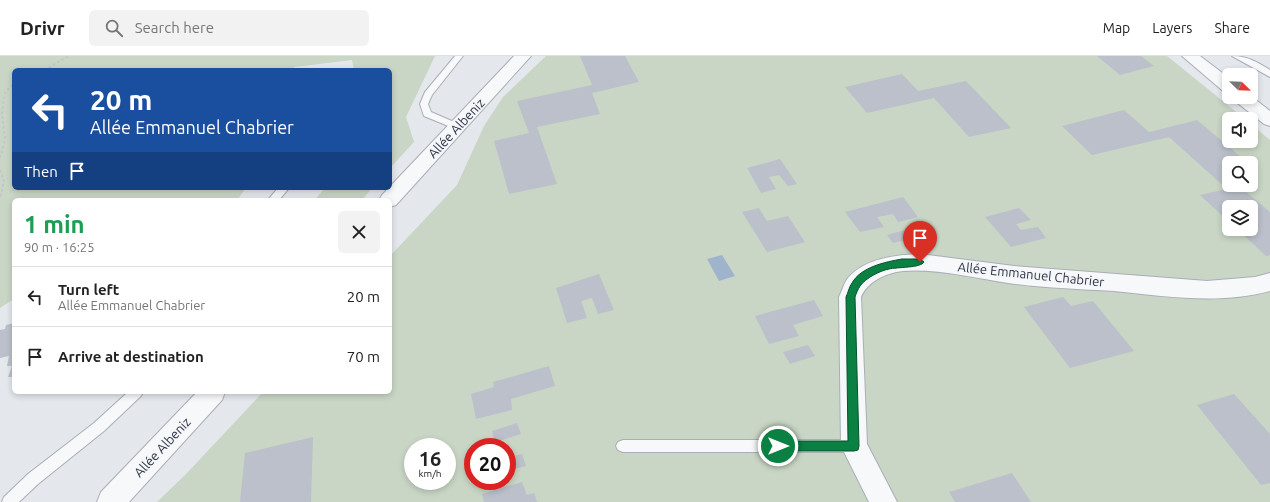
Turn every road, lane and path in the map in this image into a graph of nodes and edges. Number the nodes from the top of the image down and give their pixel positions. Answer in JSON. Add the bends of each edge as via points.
{"nodes":[{"id":1,"x":69,"y":56,"type":"edge"},
{"id":2,"x":460,"y":56,"type":"edge"},
{"id":3,"x":523,"y":56,"type":"edge"},
{"id":4,"x":1190,"y":56,"type":"edge"},
{"id":5,"x":1236,"y":56,"type":"edge"},
{"id":6,"x":48,"y":68,"type":"edge"},
{"id":7,"x":1270,"y":74,"type":"edge"},
{"id":8,"x":1222,"y":81,"type":"edge"},
{"id":9,"x":12,"y":86,"type":"edge"},
{"id":10,"x":1250,"y":104,"type":"edge"},
{"id":11,"x":1270,"y":120,"type":"edge"},
{"id":12,"x":458,"y":127,"type":"junction"},
{"id":13,"x":0,"y":158,"type":"edge"},
{"id":14,"x":0,"y":170,"type":"edge"},
{"id":15,"x":282,"y":190,"type":"edge"},
{"id":16,"x":275,"y":198,"type":"edge"},
{"id":17,"x":391,"y":198,"type":"edge"},
{"id":18,"x":0,"y":199,"type":"edge"},
{"id":19,"x":1270,"y":282,"type":"edge"},
{"id":20,"x":135,"y":394,"type":"edge"},
{"id":21,"x":211,"y":394,"type":"edge"},
{"id":22,"x":623,"y":446,"type":"dead end"},
{"id":23,"x":854,"y":446,"type":"junction"},
{"id":24,"x":9,"y":502,"type":"edge"},
{"id":25,"x":111,"y":502,"type":"edge"},
{"id":26,"x":883,"y":502,"type":"edge"}],
"edges":[{"from":1,"to":6,"type":"path"},
{"from":2,"to":12,"type":"lane","via":[[428,94],[424,104],[427,114]]},
{"from":3,"to":12,"type":"street","name":"Allée Albeniz"},
{"from":4,"to":8,"type":"street"},
{"from":5,"to":7,"type":"lane"},
{"from":9,"to":13,"type":"path","via":[[5,92],[2,113],[5,139]]},
{"from":10,"to":11,"type":"street"},
{"from":12,"to":17,"type":"street","name":"Allée Albeniz"},
{"from":14,"to":18,"type":"path","via":[[4,181]]},
{"from":15,"to":16,"type":"lane"},
{"from":19,"to":23,"type":"street","name":"Allée Emmanuel Chabrier","via":[[1255,286],[1207,290],[1014,275],[920,262],[886,266],[868,274],[856,284],[850,297]]},
{"from":20,"to":24,"type":"lane"},
{"from":21,"to":25,"type":"street","name":"Allée Albeniz"},
{"from":22,"to":23,"type":"lane"},
{"from":23,"to":26,"type":"street","name":"Allée Emmanuel Chabrier"}]}
